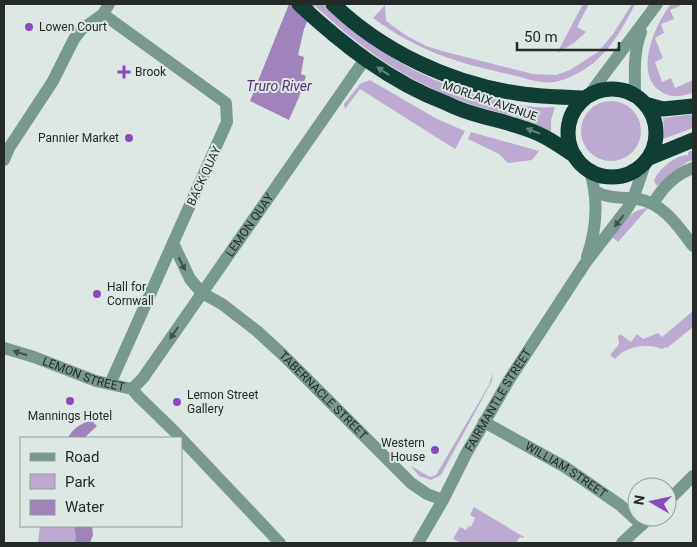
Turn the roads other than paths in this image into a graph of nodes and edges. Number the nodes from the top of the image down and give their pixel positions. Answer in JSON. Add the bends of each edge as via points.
{"nodes":[{"id":1,"x":299,"y":4,"type":"edge"},
{"id":2,"x":333,"y":4,"type":"edge"},
{"id":3,"x":657,"y":4,"type":"edge"},
{"id":4,"x":106,"y":9,"type":"edge"},
{"id":5,"x":644,"y":23,"type":"junction"},
{"id":6,"x":365,"y":59,"type":"junction"},
{"id":7,"x":587,"y":97,"type":"junction"},
{"id":8,"x":640,"y":100,"type":"junction"},
{"id":9,"x":693,"y":106,"type":"edge"},
{"id":10,"x":693,"y":140,"type":"edge"},
{"id":11,"x":575,"y":156,"type":"junction"},
{"id":12,"x":4,"y":160,"type":"edge"},
{"id":13,"x":647,"y":160,"type":"junction"},
{"id":14,"x":693,"y":168,"type":"edge"},
{"id":15,"x":590,"y":171,"type":"junction"},
{"id":16,"x":595,"y":191,"type":"junction"},
{"id":17,"x":633,"y":199,"type":"junction"},
{"id":18,"x":653,"y":204,"type":"junction"},
{"id":19,"x":173,"y":243,"type":"junction"},
{"id":20,"x":693,"y":246,"type":"edge"},
{"id":21,"x":586,"y":262,"type":"junction"},
{"id":22,"x":202,"y":293,"type":"junction"},
{"id":23,"x":4,"y":348,"type":"edge"},
{"id":24,"x":110,"y":384,"type":"junction"},
{"id":25,"x":132,"y":389,"type":"junction"},
{"id":26,"x":484,"y":422,"type":"junction"},
{"id":27,"x":180,"y":437,"type":"edge"},
{"id":28,"x":182,"y":439,"type":"edge"},
{"id":29,"x":693,"y":476,"type":"edge"},
{"id":30,"x":677,"y":492,"type":"edge"},
{"id":31,"x":443,"y":500,"type":"junction"},
{"id":32,"x":627,"y":509,"type":"edge"},
{"id":33,"x":639,"y":527,"type":"edge"},
{"id":34,"x":280,"y":543,"type":"edge"},
{"id":35,"x":418,"y":543,"type":"edge"},
{"id":36,"x":622,"y":543,"type":"edge"}],
"edges":[{"from":1,"to":6,"type":"highway","name":"MORLAIX AVENUE"},
{"from":2,"to":7,"type":"highway","name":"MORLAIX AVENUE","via":[[369,34],[396,51],[469,83],[515,93]]},
{"from":3,"to":5,"type":"street"},
{"from":4,"to":12,"type":"street","via":[[73,41],[53,81]]},
{"from":4,"to":19,"type":"street","name":"BACK QUAY","via":[[226,103],[228,119],[224,131]]},
{"from":5,"to":7,"type":"street"},
{"from":5,"to":8,"type":"street","via":[[635,57]]},
{"from":11,"to":6,"type":"highway","name":"MORLAIX AVENUE","one_way":true,"via":[[540,134],[444,103]]},
{"from":6,"to":22,"type":"street","name":"LEMON QUAY"},
{"from":7,"to":8,"type":"highway","via":[[617,90]]},
{"from":7,"to":11,"type":"highway","via":[[578,106],[569,125],[569,141]]},
{"from":8,"to":9,"type":"highway","via":[[663,109]]},
{"from":8,"to":13,"type":"highway","via":[[653,119],[656,135]]},
{"from":10,"to":13,"type":"highway"},
{"from":11,"to":15,"type":"highway"},
{"from":13,"to":15,"type":"highway","via":[[629,174],[616,177]]},
{"from":13,"to":17,"type":"street","name":"FAIRMANTLE STREET"},
{"from":14,"to":18,"type":"street","via":[[663,188]]},
{"from":15,"to":16,"type":"street","name":"FAIRMANTLE STREET"},
{"from":16,"to":17,"type":"street"},
{"from":16,"to":21,"type":"street","name":"FAIRMANTLE STREET","via":[[596,212]]},
{"from":17,"to":18,"type":"street"},
{"from":17,"to":21,"type":"street","name":"FAIRMANTLE STREET","one_way":true},
{"from":18,"to":20,"type":"street","via":[[665,212]]},
{"from":19,"to":22,"type":"street","one_way":true,"via":[[190,279]]},
{"from":19,"to":24,"type":"street","name":"BACK QUAY"},
{"from":21,"to":26,"type":"street","name":"FAIRMANTLE STREET"},
{"from":22,"to":25,"type":"street","name":"LEMON QUAY","one_way":true},
{"from":22,"to":31,"type":"street","name":"TABERNACLE STREET","via":[[257,331],[411,483]]},
{"from":24,"to":23,"type":"street","name":"LEMON STREET","one_way":true},
{"from":24,"to":25,"type":"street","name":"LEMON STREET"},
{"from":25,"to":27,"type":"street","name":"LEMON STREET"},
{"from":26,"to":31,"type":"street","name":"FAIRMANTLE STREET"},
{"from":26,"to":32,"type":"street","name":"WILLIAM STREET","via":[[565,467]]},
{"from":28,"to":34,"type":"street","name":"LEMON STREET"},
{"from":29,"to":30,"type":"street"},
{"from":31,"to":35,"type":"street","name":"FAIRMANTLE STREET"},
{"from":33,"to":36,"type":"street"}]}
